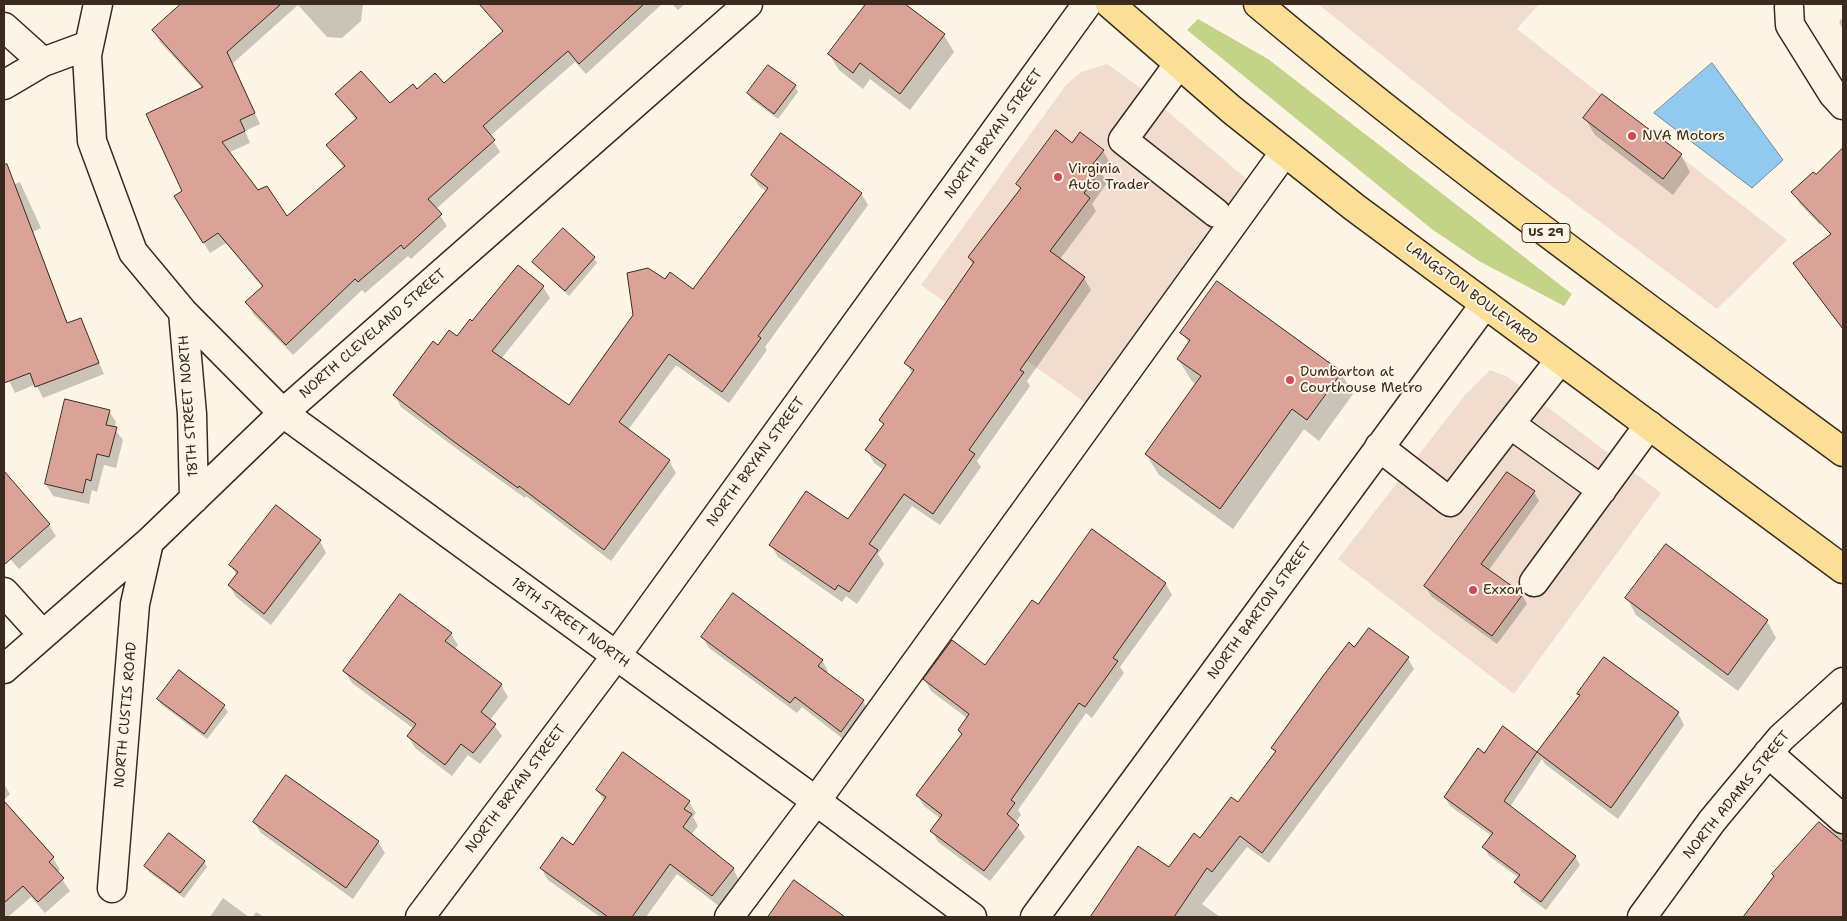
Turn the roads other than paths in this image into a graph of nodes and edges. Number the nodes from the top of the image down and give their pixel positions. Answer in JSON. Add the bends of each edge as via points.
{"nodes":[{"id":1,"x":98,"y":4,"type":"edge"},
{"id":2,"x":748,"y":4,"type":"edge"},
{"id":3,"x":1087,"y":4,"type":"edge"},
{"id":4,"x":1110,"y":4,"type":"edge"},
{"id":5,"x":1258,"y":4,"type":"edge"},
{"id":6,"x":1789,"y":7,"type":"dead end"},
{"id":7,"x":4,"y":27,"type":"edge"},
{"id":8,"x":89,"y":45,"type":"junction"},
{"id":9,"x":43,"y":62,"type":"junction"},
{"id":10,"x":1178,"y":64,"type":"junction"},
{"id":11,"x":4,"y":85,"type":"edge"},
{"id":12,"x":1843,"y":105,"type":"edge"},
{"id":13,"x":1284,"y":153,"type":"junction"},
{"id":14,"x":1216,"y":213,"type":"dead end"},
{"id":15,"x":1485,"y":304,"type":"junction"},
{"id":16,"x":183,"y":312,"type":"junction"},
{"id":17,"x":1560,"y":360,"type":"junction"},
{"id":18,"x":283,"y":413,"type":"junction"},
{"id":19,"x":1510,"y":424,"type":"junction"},
{"id":20,"x":1649,"y":425,"type":"junction"},
{"id":21,"x":1379,"y":446,"type":"junction"},
{"id":22,"x":1843,"y":452,"type":"edge"},
{"id":23,"x":1602,"y":490,"type":"junction"},
{"id":24,"x":194,"y":499,"type":"junction"},
{"id":25,"x":150,"y":542,"type":"junction"},
{"id":26,"x":1843,"y":569,"type":"edge"},
{"id":27,"x":1534,"y":582,"type":"dead end"},
{"id":28,"x":4,"y":592,"type":"edge"},
{"id":29,"x":43,"y":635,"type":"junction"},
{"id":30,"x":616,"y":656,"type":"junction"},
{"id":31,"x":4,"y":669,"type":"edge"},
{"id":32,"x":1843,"y":682,"type":"edge"},
{"id":33,"x":1768,"y":753,"type":"junction"},
{"id":34,"x":816,"y":801,"type":"junction"},
{"id":35,"x":1843,"y":819,"type":"edge"},
{"id":36,"x":112,"y":888,"type":"dead end"},
{"id":37,"x":420,"y":917,"type":"edge"},
{"id":38,"x":729,"y":917,"type":"edge"},
{"id":39,"x":972,"y":917,"type":"edge"},
{"id":40,"x":1035,"y":917,"type":"edge"},
{"id":41,"x":1642,"y":917,"type":"edge"}],
"edges":[{"from":1,"to":8,"type":"street","name":"18TH STREET NORTH"},
{"from":2,"to":18,"type":"street","name":"NORTH CLEVELAND STREET"},
{"from":3,"to":30,"type":"street","name":"NORTH BRYAN STREET"},
{"from":4,"to":10,"type":"main road","name":"LANGSTON BOULEVARD"},
{"from":5,"to":22,"type":"main road","number":"US 29","via":[[1440,152]]},
{"from":6,"to":12,"type":"street","via":[[1790,25]]},
{"from":7,"to":9,"type":"street"},
{"from":8,"to":9,"type":"street"},
{"from":8,"to":16,"type":"street","name":"18TH STREET NORTH","via":[[92,141],[133,252]]},
{"from":9,"to":11,"type":"street"},
{"from":10,"to":13,"type":"main road","name":"LANGSTON BOULEVARD"},
{"from":10,"to":14,"type":"street","via":[[1122,140]]},
{"from":13,"to":15,"type":"main road","name":"LANGSTON BOULEVARD"},
{"from":13,"to":34,"type":"street"},
{"from":15,"to":17,"type":"main road","name":"LANGSTON BOULEVARD"},
{"from":15,"to":21,"type":"street","name":"NORTH BARTON STREET"},
{"from":16,"to":18,"type":"street","name":"18TH STREET NORTH"},
{"from":16,"to":24,"type":"street","name":"18TH STREET NORTH","via":[[192,414]]},
{"from":17,"to":19,"type":"street"},
{"from":17,"to":20,"type":"main road","name":"LANGSTON BOULEVARD"},
{"from":18,"to":24,"type":"street","name":"NORTH CLEVELAND STREET"},
{"from":18,"to":30,"type":"street","name":"18TH STREET NORTH"},
{"from":19,"to":21,"type":"street","via":[[1450,502]]},
{"from":19,"to":23,"type":"street"},
{"from":20,"to":23,"type":"street"},
{"from":20,"to":26,"type":"main road","name":"LANGSTON BOULEVARD"},
{"from":21,"to":40,"type":"street","name":"NORTH BARTON STREET"},
{"from":23,"to":27,"type":"street"},
{"from":24,"to":25,"type":"street","name":"NORTH CLEVELAND STREET"},
{"from":25,"to":29,"type":"street","name":"NORTH CLEVELAND STREET"},
{"from":25,"to":36,"type":"street","name":"NORTH CUSTIS ROAD","via":[[135,604]]},
{"from":28,"to":29,"type":"street"},
{"from":29,"to":31,"type":"street","name":"NORTH CLEVELAND STREET"},
{"from":30,"to":34,"type":"street","name":"18TH STREET NORTH"},
{"from":30,"to":37,"type":"street","name":"NORTH BRYAN STREET"},
{"from":32,"to":33,"type":"street","name":"NORTH ADAMS STREET"},
{"from":33,"to":35,"type":"street"},
{"from":33,"to":41,"type":"street","name":"NORTH ADAMS STREET","via":[[1712,821]]},
{"from":34,"to":38,"type":"street"},
{"from":34,"to":39,"type":"street","name":"18TH STREET NORTH"}]}
